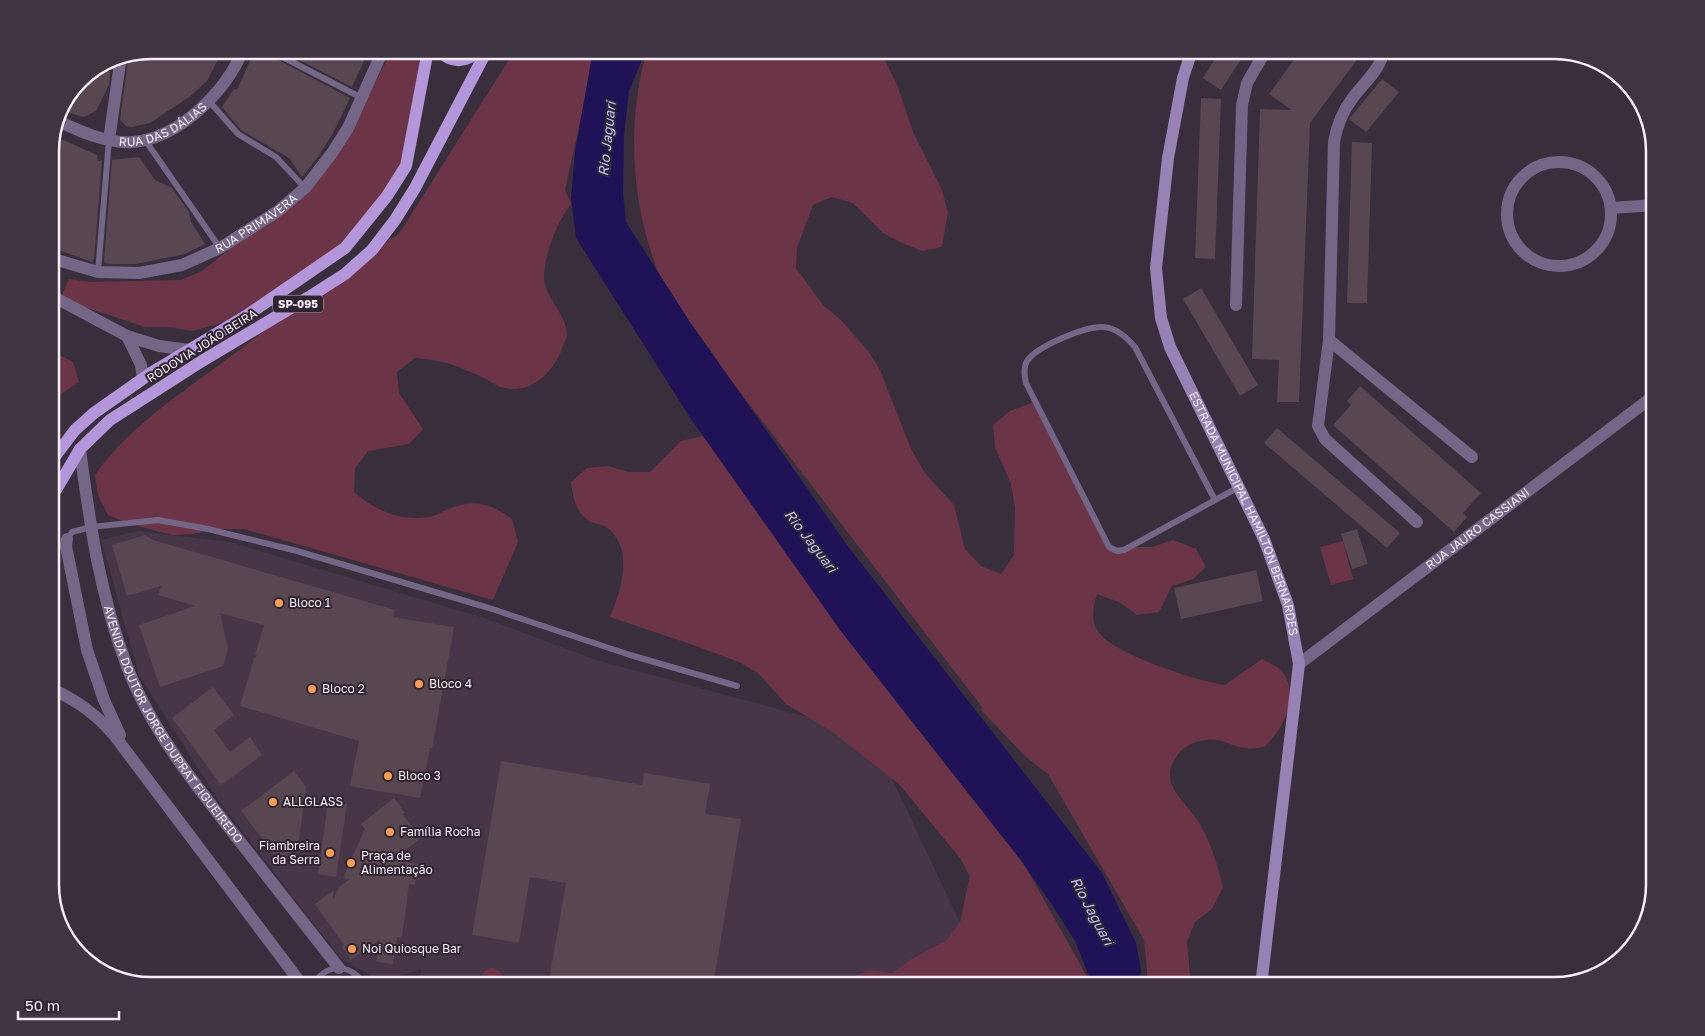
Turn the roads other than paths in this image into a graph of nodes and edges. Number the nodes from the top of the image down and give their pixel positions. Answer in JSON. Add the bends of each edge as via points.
{"nodes":[{"id":1,"x":239,"y":59,"type":"edge"},
{"id":2,"x":286,"y":59,"type":"edge"},
{"id":3,"x":379,"y":59,"type":"edge"},
{"id":4,"x":426,"y":59,"type":"edge"},
{"id":5,"x":450,"y":59,"type":"edge"},
{"id":6,"x":470,"y":59,"type":"edge"},
{"id":7,"x":482,"y":59,"type":"edge"},
{"id":8,"x":1189,"y":59,"type":"edge"},
{"id":9,"x":1261,"y":59,"type":"edge"},
{"id":10,"x":1382,"y":59,"type":"edge"},
{"id":11,"x":119,"y":65,"type":"edge"},
{"id":12,"x":362,"y":98,"type":"junction"},
{"id":13,"x":209,"y":101,"type":"junction"},
{"id":14,"x":63,"y":123,"type":"edge"},
{"id":15,"x":109,"y":140,"type":"junction"},
{"id":16,"x":145,"y":140,"type":"junction"},
{"id":17,"x":305,"y":188,"type":"junction"},
{"id":18,"x":1646,"y":206,"type":"edge"},
{"id":19,"x":1611,"y":208,"type":"junction"},
{"id":20,"x":220,"y":248,"type":"junction"},
{"id":21,"x":59,"y":261,"type":"edge"},
{"id":22,"x":98,"y":272,"type":"junction"},
{"id":23,"x":59,"y":300,"type":"edge"},
{"id":24,"x":1236,"y":305,"type":"dead end"},
{"id":25,"x":127,"y":336,"type":"junction"},
{"id":26,"x":1329,"y":340,"type":"junction"},
{"id":27,"x":188,"y":350,"type":"junction"},
{"id":28,"x":143,"y":378,"type":"junction"},
{"id":29,"x":1646,"y":402,"type":"edge"},
{"id":30,"x":80,"y":448,"type":"junction"},
{"id":31,"x":59,"y":451,"type":"edge"},
{"id":32,"x":1472,"y":457,"type":"dead end"},
{"id":33,"x":59,"y":484,"type":"edge"},
{"id":34,"x":1239,"y":487,"type":"junction"},
{"id":35,"x":1215,"y":500,"type":"junction"},
{"id":36,"x":1417,"y":522,"type":"dead end"},
{"id":37,"x":91,"y":527,"type":"junction"},
{"id":38,"x":67,"y":539,"type":"joint"},
{"id":39,"x":1299,"y":664,"type":"junction"},
{"id":40,"x":737,"y":686,"type":"dead end"},
{"id":41,"x":59,"y":692,"type":"edge"},
{"id":42,"x":128,"y":752,"type":"junction"},
{"id":43,"x":339,"y":968,"type":"junction"},
{"id":44,"x":296,"y":977,"type":"edge"},
{"id":45,"x":319,"y":977,"type":"edge"},
{"id":46,"x":359,"y":977,"type":"edge"},
{"id":47,"x":1263,"y":977,"type":"edge"}],
"edges":[{"from":1,"to":13,"type":"street","name":"RUA DAS DÁLIAS","via":[[224,86]]},
{"from":2,"to":12,"type":"lane"},
{"from":3,"to":12,"type":"street","name":"RUA PRIMAVERA"},
{"from":4,"to":27,"type":"main road","name":"RODOVIA JOÃO BEIRA","number":"SP-095","via":[[406,166],[346,248],[246,316]]},
{"from":5,"to":6,"type":"main road","via":[[458,62]]},
{"from":7,"to":30,"type":"main road","name":"RODOVIA JOÃO BEIRA","number":"SP-095","via":[[415,188],[372,250],[345,274],[110,420]]},
{"from":8,"to":34,"type":"street","name":"ESTRADA MUNICIPAL HAMILTON BERNARDES","via":[[1168,158],[1156,268],[1161,318],[1170,347]]},
{"from":9,"to":24,"type":"street","via":[[1247,83],[1242,105]]},
{"from":10,"to":26,"type":"street","via":[[1339,120],[1334,142]]},
{"from":11,"to":15,"type":"street"},
{"from":12,"to":17,"type":"street","name":"RUA PRIMAVERA","via":[[343,136]]},
{"from":13,"to":16,"type":"street","name":"RUA DAS DÁLIAS","via":[[167,131]]},
{"from":13,"to":17,"type":"lane","via":[[238,134],[276,157]]},
{"from":14,"to":15,"type":"street","name":"RUA DAS DÁLIAS"},
{"from":15,"to":16,"type":"street","name":"RUA DAS DÁLIAS"},
{"from":15,"to":22,"type":"lane"},
{"from":16,"to":20,"type":"lane"},
{"from":17,"to":20,"type":"street","name":"RUA PRIMAVERA","via":[[278,211]]},
{"from":18,"to":19,"type":"street"},
{"from":19,"to":19,"type":"street","via":[[1603,187],[1588,170],[1574,163],[1558,161],[1529,170],[1514,188],[1506,209],[1508,227],[1526,256],[1542,264],[1559,266],[1576,263],[1591,255],[1603,242],[1610,226]]},
{"from":20,"to":22,"type":"street","name":"RUA PRIMAVERA","via":[[182,265],[139,273]]},
{"from":21,"to":22,"type":"street","name":"RUA PRIMAVERA"},
{"from":23,"to":25,"type":"street"},
{"from":25,"to":27,"type":"street","via":[[159,346]]},
{"from":25,"to":28,"type":"street","via":[[141,365]]},
{"from":26,"to":32,"type":"street"},
{"from":26,"to":36,"type":"street","via":[[1318,426],[1324,439]]},
{"from":27,"to":28,"type":"main road","name":"RODOVIA JOÃO BEIRA","number":"SP-095"},
{"from":28,"to":31,"type":"main road","name":"RODOVIA JOÃO BEIRA","number":"SP-095","via":[[75,430]]},
{"from":29,"to":39,"type":"street","name":"RUA JAURO CASSIANI"},
{"from":30,"to":33,"type":"main road","name":"RODOVIA JOÃO BEIRA","number":"SP-095"},
{"from":30,"to":37,"type":"street","name":"AVENIDA DOUTOR JORGE DUPRAT FIGUEIREDO"},
{"from":34,"to":35,"type":"lane"},
{"from":34,"to":39,"type":"street","name":"ESTRADA MUNICIPAL HAMILTON BERNARDES","via":[[1264,538],[1288,605]]},
{"from":35,"to":35,"type":"lane","via":[[1124,550],[1109,547],[1026,383],[1026,362],[1034,353],[1085,328],[1104,327],[1122,333],[1135,346]]},
{"from":37,"to":38,"type":"lane","via":[[72,532]]},
{"from":37,"to":40,"type":"lane","via":[[158,520],[208,529],[489,608],[630,655]]},
{"from":37,"to":43,"type":"street","name":"AVENIDA DOUTOR JORGE DUPRAT FIGUEIREDO","via":[[96,560],[118,637],[129,670],[154,721],[195,783]]},
{"from":38,"to":42,"type":"street","via":[[87,650],[104,700]]},
{"from":39,"to":47,"type":"street","name":"ESTRADA MUNICIPAL HAMILTON BERNARDES"},
{"from":41,"to":42,"type":"street","via":[[98,717]]},
{"from":42,"to":44,"type":"street"},
{"from":43,"to":45,"type":"lane"},
{"from":43,"to":46,"type":"lane"}]}
